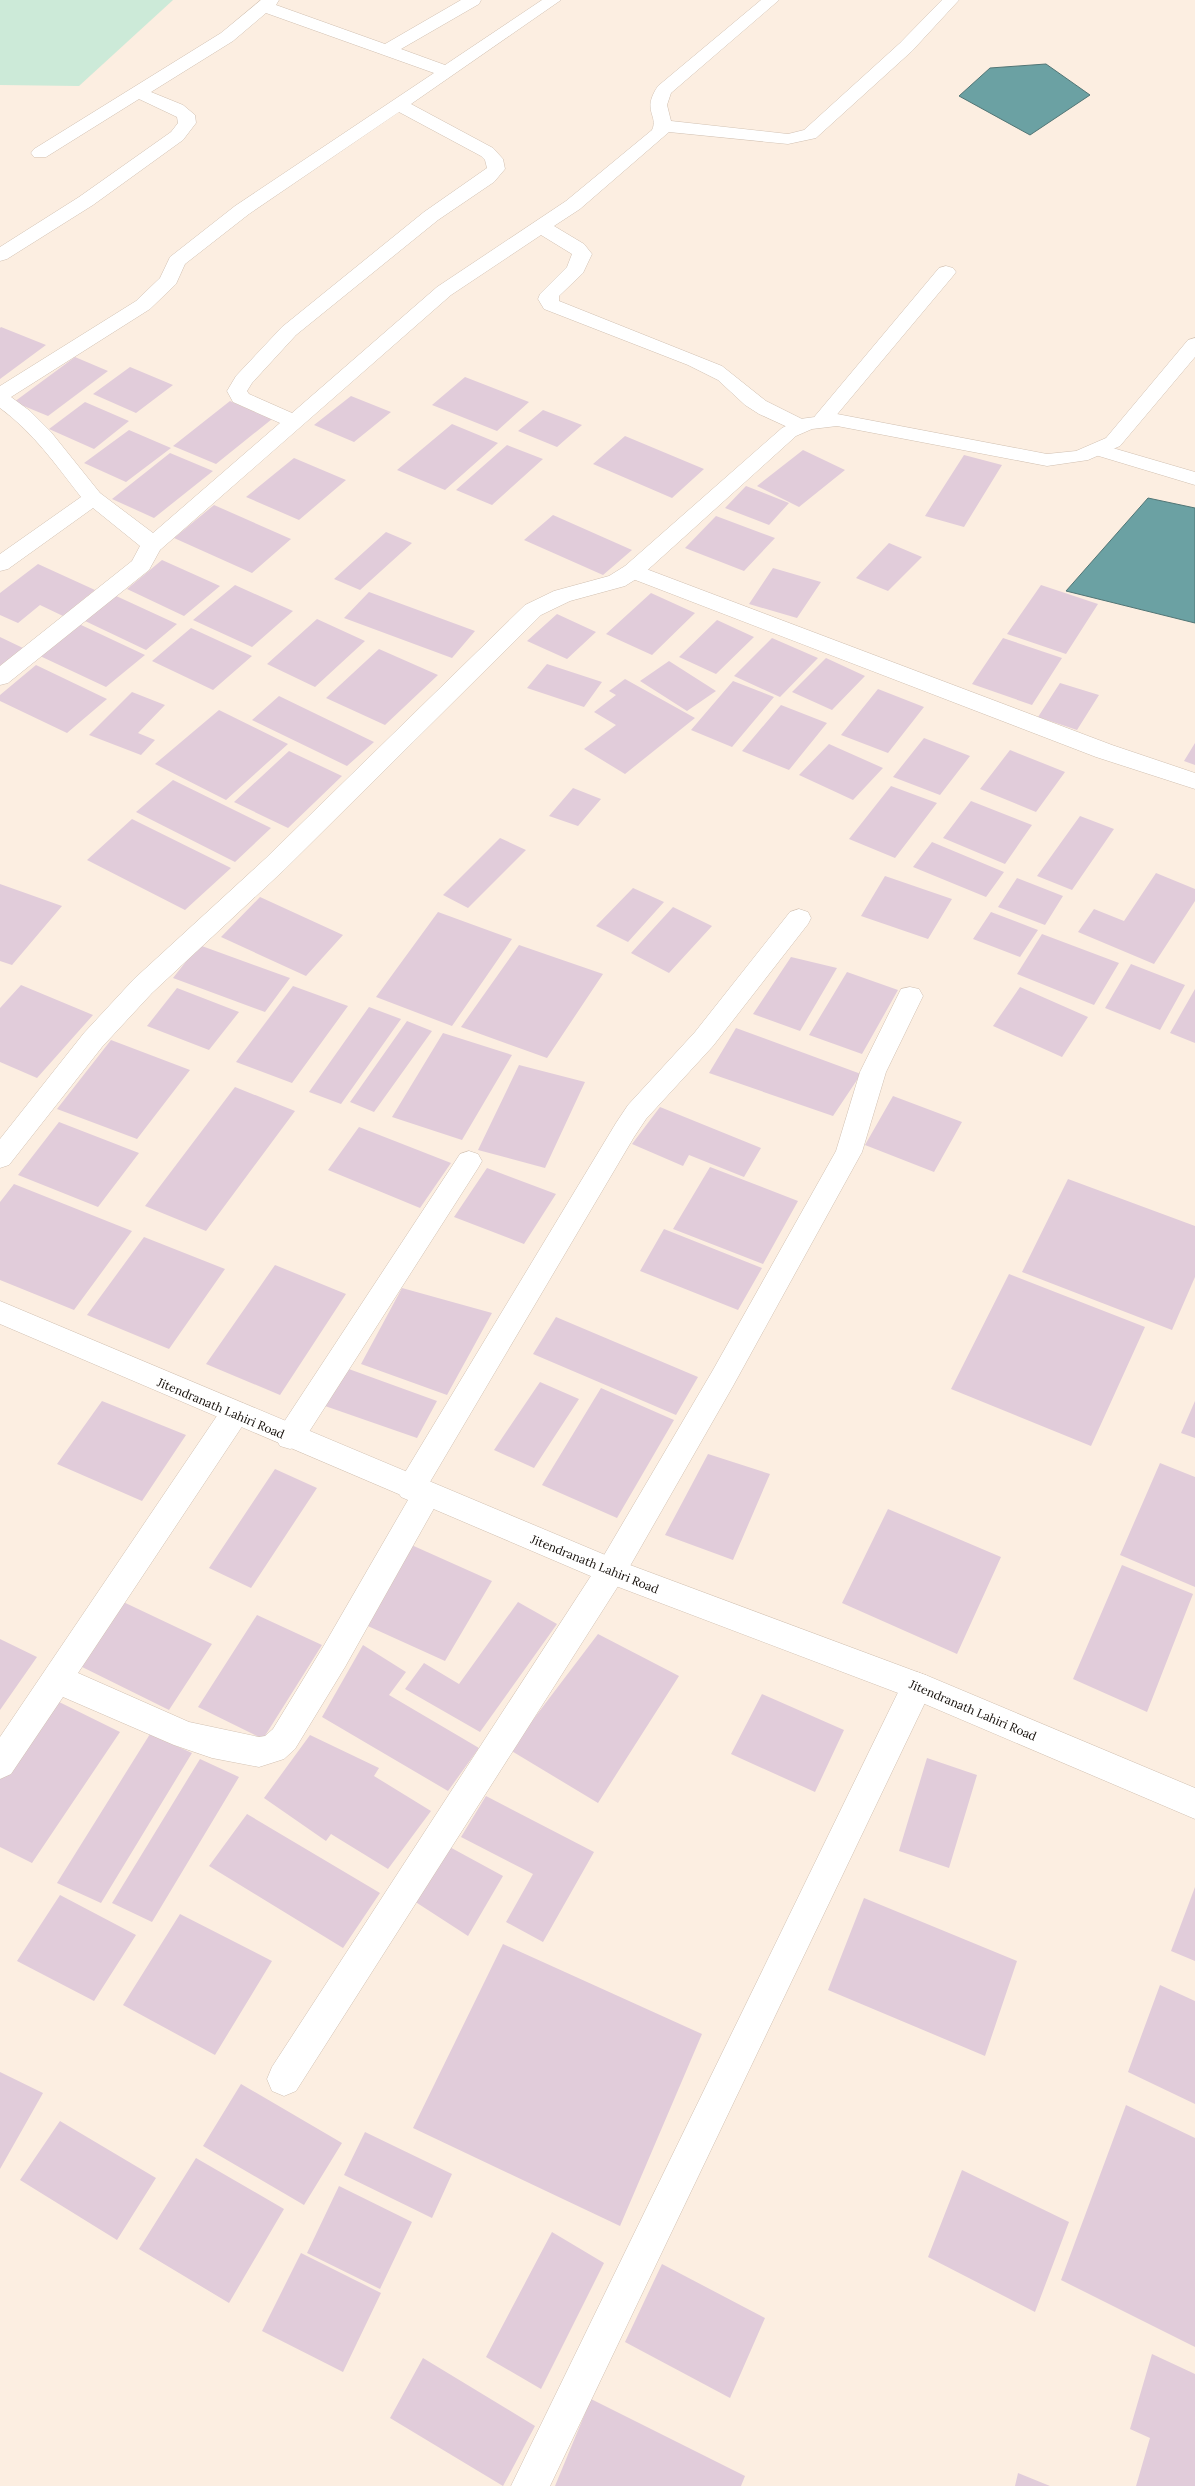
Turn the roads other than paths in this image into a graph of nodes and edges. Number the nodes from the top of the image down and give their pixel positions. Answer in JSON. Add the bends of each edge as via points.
{"nodes":[{"id":1,"x":473,"y":0,"type":"edge"},
{"id":2,"x":553,"y":0,"type":"edge"},
{"id":3,"x":771,"y":0,"type":"edge"},
{"id":4,"x":952,"y":0,"type":"edge"},
{"id":5,"x":268,"y":3,"type":"edge"},
{"id":6,"x":387,"y":50,"type":"junction"},
{"id":7,"x":448,"y":72,"type":"junction"},
{"id":8,"x":136,"y":92,"type":"junction"},
{"id":9,"x":397,"y":104,"type":"junction"},
{"id":10,"x":663,"y":126,"type":"junction"},
{"id":11,"x":40,"y":153,"type":"dead end"},
{"id":12,"x":541,"y":228,"type":"junction"},
{"id":13,"x":0,"y":255,"type":"edge"},
{"id":14,"x":946,"y":272,"type":"dead end"},
{"id":15,"x":1195,"y":344,"type":"edge"},
{"id":16,"x":0,"y":395,"type":"edge"},
{"id":17,"x":0,"y":398,"type":"edge"},
{"id":18,"x":294,"y":420,"type":"junction"},
{"id":19,"x":822,"y":420,"type":"junction"},
{"id":20,"x":801,"y":426,"type":"junction"},
{"id":21,"x":1098,"y":450,"type":"junction"},
{"id":22,"x":1195,"y":479,"type":"edge"},
{"id":23,"x":93,"y":498,"type":"junction"},
{"id":24,"x":151,"y":546,"type":"junction"},
{"id":25,"x":0,"y":564,"type":"edge"},
{"id":26,"x":633,"y":571,"type":"junction"},
{"id":27,"x":0,"y":678,"type":"edge"},
{"id":28,"x":1195,"y":781,"type":"edge"},
{"id":29,"x":799,"y":918,"type":"dead end"},
{"id":30,"x":910,"y":996,"type":"dead end"},
{"id":31,"x":0,"y":1158,"type":"edge"},
{"id":32,"x":469,"y":1161,"type":"dead end"},
{"id":33,"x":0,"y":1312,"type":"edge"},
{"id":34,"x":235,"y":1413,"type":"junction"},
{"id":35,"x":290,"y":1437,"type":"junction"},
{"id":36,"x":419,"y":1491,"type":"junction"},
{"id":37,"x":611,"y":1572,"type":"junction"},
{"id":38,"x":57,"y":1679,"type":"junction"},
{"id":39,"x":917,"y":1686,"type":"junction"},
{"id":40,"x":0,"y":1764,"type":"edge"},
{"id":41,"x":1195,"y":1804,"type":"edge"},
{"id":42,"x":284,"y":2079,"type":"dead end"},
{"id":43,"x":530,"y":2486,"type":"edge"}],
"edges":[{"from":1,"to":6,"type":"street"},
{"from":2,"to":7,"type":"street"},
{"from":3,"to":10,"type":"street","via":[[664,90],[657,101]]},
{"from":4,"to":10,"type":"street","via":[[906,47],[810,134],[788,139]]},
{"from":5,"to":6,"type":"street"},
{"from":5,"to":8,"type":"street","via":[[227,37]]},
{"from":6,"to":7,"type":"street"},
{"from":7,"to":9,"type":"street"},
{"from":8,"to":11,"type":"street"},
{"from":8,"to":13,"type":"street","via":[[177,109],[186,115],[187,123],[177,136],[94,195]]},
{"from":9,"to":16,"type":"street","via":[[213,231],[177,260],[169,280],[143,304]]},
{"from":9,"to":18,"type":"street","via":[[487,152],[494,159],[496,169],[431,216],[289,331],[236,391],[240,398]]},
{"from":10,"to":12,"type":"street","via":[[660,133]]},
{"from":12,"to":18,"type":"street","via":[[444,292]]},
{"from":12,"to":20,"type":"street","via":[[582,254],[576,269],[550,294],[551,305],[714,370],[761,406]]},
{"from":14,"to":19,"type":"street"},
{"from":15,"to":21,"type":"street","via":[[1113,442]]},
{"from":17,"to":23,"type":"street","via":[[44,436]]},
{"from":18,"to":24,"type":"street"},
{"from":19,"to":20,"type":"street"},
{"from":19,"to":21,"type":"street","via":[[837,420],[1047,460],[1074,459]]},
{"from":20,"to":26,"type":"street","via":[[789,432]]},
{"from":21,"to":22,"type":"street"},
{"from":23,"to":24,"type":"street","via":[[148,540]]},
{"from":23,"to":25,"type":"street"},
{"from":24,"to":27,"type":"street","via":[[141,565]]},
{"from":26,"to":28,"type":"street","via":[[1104,751]]},
{"from":26,"to":31,"type":"street","via":[[617,581],[562,596],[533,610],[276,864],[143,986],[93,1040]]},
{"from":29,"to":36,"type":"street","via":[[704,1039],[629,1124]]},
{"from":30,"to":37,"type":"street","via":[[873,1072],[849,1152]]},
{"from":32,"to":35,"type":"street"},
{"from":33,"to":34,"type":"street","name":"Jitendranath Lahiri Road"},
{"from":34,"to":35,"type":"street","name":"Jitendranath Lahiri Road"},
{"from":34,"to":38,"type":"street"},
{"from":35,"to":36,"type":"street","name":"Jitendranath Lahiri Road"},
{"from":36,"to":37,"type":"street","name":"Jitendranath Lahiri Road"},
{"from":36,"to":38,"type":"street","via":[[334,1657],[284,1739],[273,1749],[259,1752],[185,1735]]},
{"from":37,"to":39,"type":"street","name":"Jitendranath Lahiri Road"},
{"from":37,"to":42,"type":"street"},
{"from":38,"to":40,"type":"street"},
{"from":39,"to":41,"type":"street","name":"Jitendranath Lahiri Road"},
{"from":39,"to":43,"type":"street"}]}
